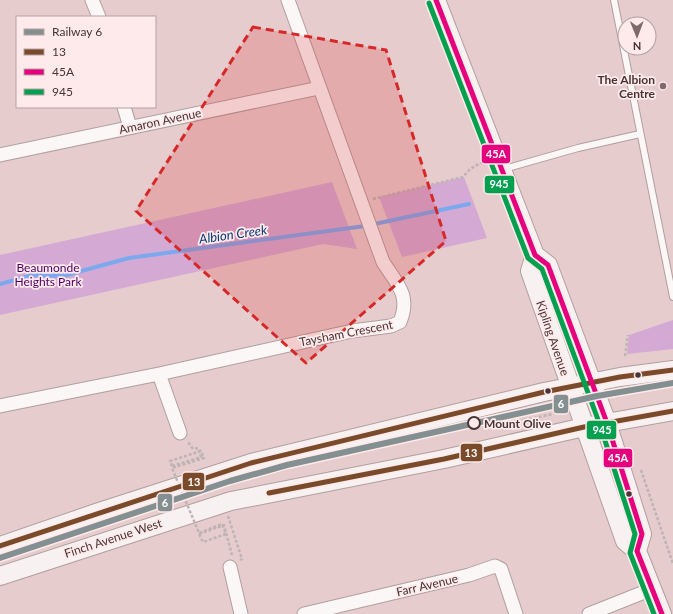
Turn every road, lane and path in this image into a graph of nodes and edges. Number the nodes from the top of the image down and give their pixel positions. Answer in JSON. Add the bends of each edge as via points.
{"nodes":[{"id":1,"x":92,"y":0,"type":"edge"},
{"id":2,"x":288,"y":0,"type":"edge"},
{"id":3,"x":436,"y":0,"type":"edge"},
{"id":4,"x":614,"y":0,"type":"edge"},
{"id":5,"x":99,"y":16,"type":"edge"},
{"id":6,"x":319,"y":88,"type":"junction"},
{"id":7,"x":124,"y":108,"type":"edge"},
{"id":8,"x":130,"y":127,"type":"junction"},
{"id":9,"x":640,"y":134,"type":"junction"},
{"id":10,"x":0,"y":155,"type":"edge"},
{"id":11,"x":498,"y":163,"type":"junction"},
{"id":12,"x":361,"y":201,"type":"junction"},
{"id":13,"x":535,"y":255,"type":"junction"},
{"id":14,"x":673,"y":297,"type":"edge"},
{"id":15,"x":628,"y":335,"type":"dead end"},
{"id":16,"x":625,"y":356,"type":"dead end"},
{"id":17,"x":673,"y":370,"type":"edge"},
{"id":18,"x":159,"y":374,"type":"junction"},
{"id":19,"x":592,"y":383,"type":"junction"},
{"id":20,"x":570,"y":386,"type":"junction"},
{"id":21,"x":0,"y":406,"type":"edge"},
{"id":22,"x":673,"y":410,"type":"edge"},
{"id":23,"x":553,"y":414,"type":"dead end"},
{"id":24,"x":524,"y":420,"type":"dead end"},
{"id":25,"x":607,"y":423,"type":"junction"},
{"id":26,"x":584,"y":427,"type":"junction"},
{"id":27,"x":180,"y":433,"type":"joint"},
{"id":28,"x":641,"y":470,"type":"dead end"},
{"id":29,"x":227,"y":515,"type":"dead end"},
{"id":30,"x":0,"y":546,"type":"edge"},
{"id":31,"x":637,"y":551,"type":"junction"},
{"id":32,"x":233,"y":562,"type":"junction"},
{"id":33,"x":673,"y":564,"type":"edge"},
{"id":34,"x":0,"y":576,"type":"edge"},
{"id":35,"x":652,"y":589,"type":"junction"},
{"id":36,"x":241,"y":614,"type":"edge"},
{"id":37,"x":304,"y":614,"type":"edge"},
{"id":38,"x":516,"y":614,"type":"edge"},
{"id":39,"x":589,"y":614,"type":"edge"},
{"id":40,"x":662,"y":614,"type":"edge"}],
"edges":[{"from":1,"to":5,"type":"street"},
{"from":2,"to":6,"type":"street","name":"Taysham Crescent"},
{"from":3,"to":11,"type":"main road","name":"Kipling Avenue"},
{"from":4,"to":9,"type":"lane"},
{"from":6,"to":8,"type":"street","name":"Amaron Avenue"},
{"from":6,"to":12,"type":"street","name":"Taysham Crescent"},
{"from":7,"to":8,"type":"street"},
{"from":8,"to":10,"type":"street","name":"Amaron Avenue"},
{"from":9,"to":11,"type":"lane"},
{"from":9,"to":14,"type":"lane"},
{"from":11,"to":12,"type":"path","via":[[470,169],[463,178]]},
{"from":11,"to":13,"type":"main road","name":"Kipling Avenue"},
{"from":12,"to":18,"type":"street","name":"Taysham Crescent","via":[[383,262],[404,296],[404,311],[400,322],[391,326],[352,331]]},
{"from":13,"to":19,"type":"main road","name":"Kipling Avenue","via":[[548,265]]},
{"from":13,"to":20,"type":"main road","name":"Kipling Avenue","via":[[530,270]]},
{"from":15,"to":16,"type":"path"},
{"from":17,"to":19,"type":"main road"},
{"from":18,"to":21,"type":"street","name":"Taysham Crescent"},
{"from":18,"to":27,"type":"street"},
{"from":19,"to":20,"type":"main road"},
{"from":19,"to":25,"type":"main road","name":"Kipling Avenue"},
{"from":20,"to":26,"type":"main road","name":"Kipling Avenue"},
{"from":20,"to":30,"type":"main road","via":[[251,463]]},
{"from":22,"to":25,"type":"main road","name":"Finch Avenue West"},
{"from":23,"to":24,"type":"path"},
{"from":25,"to":26,"type":"main road","name":"Finch Avenue West"},
{"from":25,"to":31,"type":"main road","name":"Kipling Avenue","via":[[642,534]]},
{"from":26,"to":31,"type":"main road","name":"Kipling Avenue","via":[[625,541]]},
{"from":26,"to":34,"type":"main road","name":"Finch Avenue West","via":[[444,459],[231,501]]},
{"from":27,"to":32,"type":"path","bridge":true,"via":[[194,450],[198,448],[201,457],[172,466],[170,461],[201,451],[204,458],[172,468],[199,533],[222,524],[226,534],[203,542],[199,534],[224,525]]},
{"from":28,"to":33,"type":"path"},
{"from":29,"to":32,"type":"path","via":[[242,559]]},
{"from":31,"to":35,"type":"main road","name":"Kipling Avenue"},
{"from":32,"to":36,"type":"street"},
{"from":35,"to":39,"type":"street"},
{"from":35,"to":40,"type":"main road","name":"Kipling Avenue"},
{"from":37,"to":38,"type":"street","name":"Farr Avenue","via":[[469,575],[495,566],[501,569]]}]}
